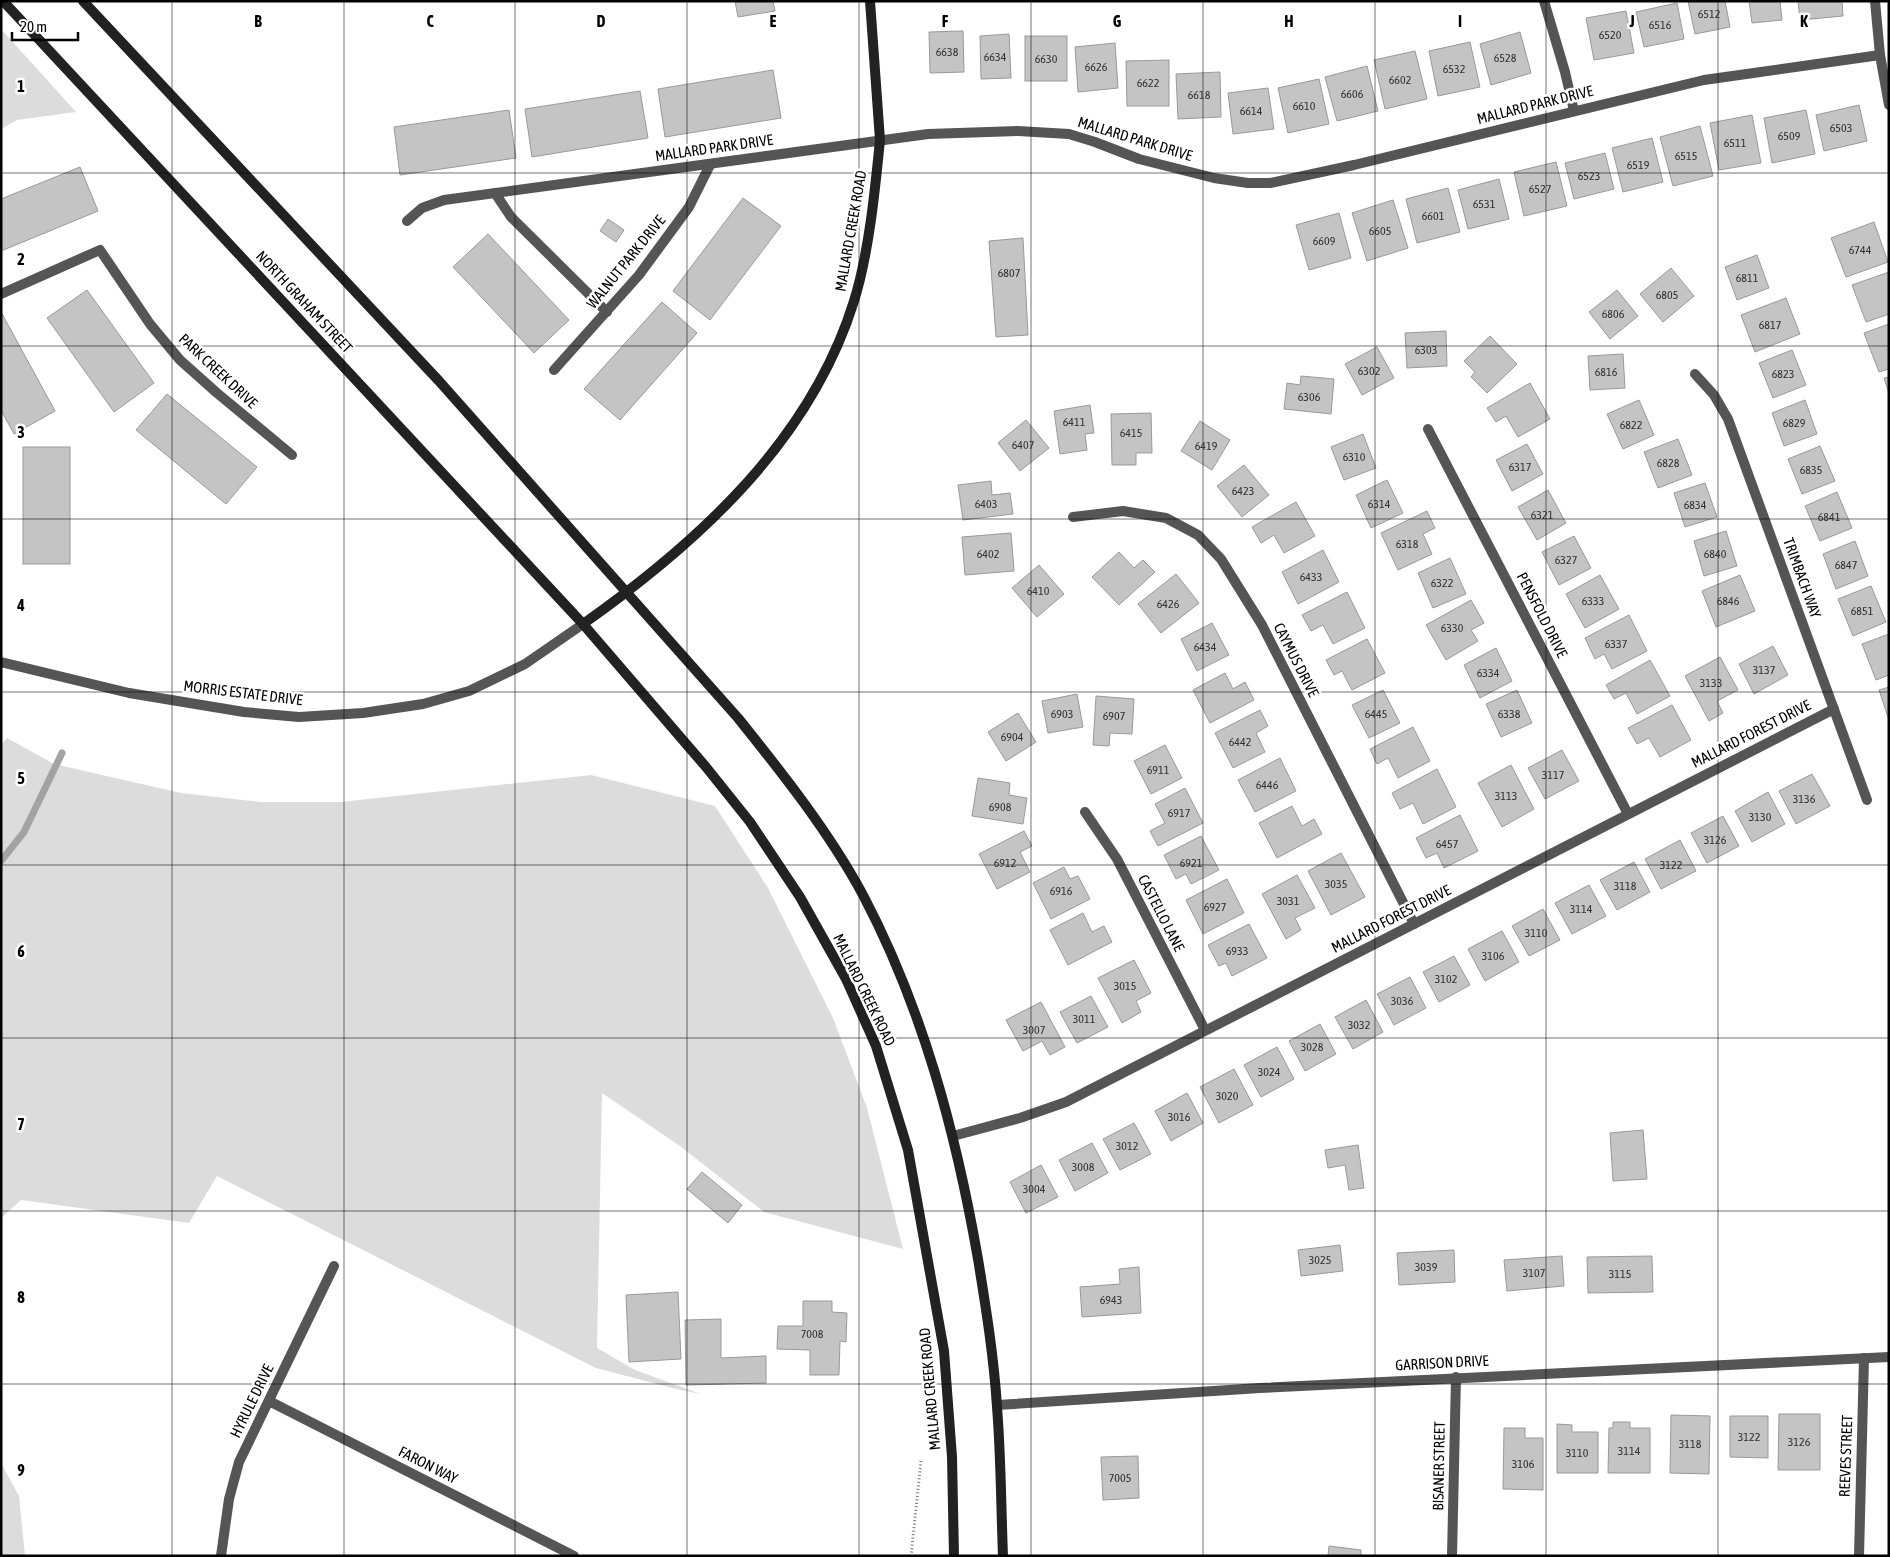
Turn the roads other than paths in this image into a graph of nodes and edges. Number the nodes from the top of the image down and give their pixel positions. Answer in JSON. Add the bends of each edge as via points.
{"nodes":[{"id":1,"x":3,"y":1,"type":"edge"},
{"id":2,"x":83,"y":1,"type":"edge"},
{"id":3,"x":870,"y":1,"type":"edge"},
{"id":4,"x":1544,"y":1,"type":"edge"},
{"id":5,"x":1876,"y":1,"type":"edge"},
{"id":6,"x":1880,"y":55,"type":"junction"},
{"id":7,"x":1889,"y":105,"type":"edge"},
{"id":8,"x":1574,"y":111,"type":"junction"},
{"id":9,"x":880,"y":140,"type":"junction"},
{"id":10,"x":710,"y":165,"type":"junction"},
{"id":11,"x":496,"y":193,"type":"junction"},
{"id":12,"x":407,"y":221,"type":"dead end"},
{"id":13,"x":1,"y":294,"type":"edge"},
{"id":14,"x":607,"y":312,"type":"junction"},
{"id":15,"x":554,"y":370,"type":"dead end"},
{"id":16,"x":1695,"y":374,"type":"dead end"},
{"id":17,"x":1428,"y":429,"type":"dead end"},
{"id":18,"x":292,"y":455,"type":"dead end"},
{"id":19,"x":1073,"y":517,"type":"dead end"},
{"id":20,"x":627,"y":593,"type":"junction"},
{"id":21,"x":583,"y":624,"type":"junction"},
{"id":22,"x":1,"y":662,"type":"edge"},
{"id":23,"x":1834,"y":709,"type":"junction"},
{"id":24,"x":1867,"y":800,"type":"dead end"},
{"id":25,"x":1085,"y":812,"type":"dead end"},
{"id":26,"x":1628,"y":814,"type":"junction"},
{"id":27,"x":1414,"y":924,"type":"junction"},
{"id":28,"x":1205,"y":1030,"type":"junction"},
{"id":29,"x":953,"y":1136,"type":"junction"},
{"id":30,"x":334,"y":1266,"type":"dead end"},
{"id":31,"x":1889,"y":1357,"type":"edge"},
{"id":32,"x":1864,"y":1358,"type":"junction"},
{"id":33,"x":1456,"y":1378,"type":"junction"},
{"id":34,"x":269,"y":1401,"type":"junction"},
{"id":35,"x":997,"y":1405,"type":"junction"},
{"id":36,"x":562,"y":1553,"type":"edge"},
{"id":37,"x":222,"y":1556,"type":"edge"},
{"id":38,"x":574,"y":1556,"type":"edge"},
{"id":39,"x":954,"y":1556,"type":"edge"},
{"id":40,"x":1003,"y":1556,"type":"edge"},
{"id":41,"x":1452,"y":1556,"type":"edge"},
{"id":42,"x":1859,"y":1556,"type":"edge"}],
"edges":[{"from":1,"to":21,"type":"main road","name":"NORTH GRAHAM STREET"},
{"from":2,"to":20,"type":"main road","via":[[438,381]]},
{"from":3,"to":9,"type":"main road","name":"MALLARD CREEK ROAD"},
{"from":4,"to":8,"type":"street","via":[[1566,72]]},
{"from":5,"to":6,"type":"street"},
{"from":6,"to":7,"type":"street"},
{"from":6,"to":8,"type":"street","name":"MALLARD PARK DRIVE","via":[[1704,80]]},
{"from":8,"to":9,"type":"street","name":"MALLARD PARK DRIVE","via":[[1364,163],[1270,183],[1248,184],[1139,159],[1069,134],[1018,131],[928,134]]},
{"from":9,"to":10,"type":"street","name":"MALLARD PARK DRIVE"},
{"from":9,"to":20,"type":"main road","name":"MALLARD CREEK ROAD","via":[[864,258],[854,300],[823,376],[799,417],[749,482]]},
{"from":10,"to":11,"type":"street","name":"MALLARD PARK DRIVE"},
{"from":10,"to":14,"type":"street","name":"WALNUT PARK DRIVE","via":[[689,207]]},
{"from":11,"to":12,"type":"street","name":"MALLARD PARK DRIVE","via":[[444,200],[422,208]]},
{"from":11,"to":14,"type":"street","via":[[511,217]]},
{"from":13,"to":18,"type":"street","name":"PARK CREEK DRIVE","via":[[100,250],[150,324],[180,360]]},
{"from":14,"to":15,"type":"street","name":"WALNUT PARK DRIVE"},
{"from":16,"to":23,"type":"street","name":"TRIMBACH WAY","via":[[1714,395],[1728,419]]},
{"from":17,"to":26,"type":"street","name":"PENSFOLD DRIVE"},
{"from":19,"to":27,"type":"street","name":"CAYMUS DRIVE","via":[[1123,511],[1166,518],[1198,535],[1221,559],[1262,625]]},
{"from":20,"to":21,"type":"main road","name":"MALLARD CREEK ROAD"},
{"from":20,"to":29,"type":"main road","via":[[771,759],[821,828],[862,894],[912,1002]]},
{"from":21,"to":22,"type":"street","name":"MORRIS ESTATE DRIVE","via":[[525,664],[469,690],[423,704],[363,713],[299,717],[244,712],[129,693]]},
{"from":21,"to":39,"type":"main road","name":"MALLARD CREEK ROAD","via":[[750,822],[805,906],[846,979],[876,1046],[908,1150],[944,1351],[952,1457]]},
{"from":23,"to":24,"type":"street","name":"TRIMBACH WAY"},
{"from":23,"to":26,"type":"street","name":"MALLARD FOREST DRIVE"},
{"from":25,"to":28,"type":"street","name":"CASTELLO LANE","via":[[1117,859]]},
{"from":26,"to":27,"type":"street","name":"MALLARD FOREST DRIVE"},
{"from":27,"to":28,"type":"street","name":"MALLARD FOREST DRIVE"},
{"from":28,"to":29,"type":"street","name":"MALLARD FOREST DRIVE","via":[[1066,1102]]},
{"from":29,"to":35,"type":"main road","via":[[970,1213]]},
{"from":30,"to":34,"type":"street","name":"HYRULE DRIVE"},
{"from":31,"to":32,"type":"street","name":"GARRISON DRIVE"},
{"from":32,"to":33,"type":"street","name":"GARRISON DRIVE"},
{"from":32,"to":42,"type":"street","name":"REEVES STREET"},
{"from":33,"to":35,"type":"street","name":"GARRISON DRIVE"},
{"from":33,"to":41,"type":"street","name":"BISANER STREET"},
{"from":34,"to":36,"type":"street","name":"FARON WAY"},
{"from":34,"to":37,"type":"street","name":"HYRULE DRIVE","via":[[239,1462],[229,1499]]},
{"from":35,"to":40,"type":"main road"},
{"from":36,"to":38,"type":"street","name":"FARON WAY"}]}
